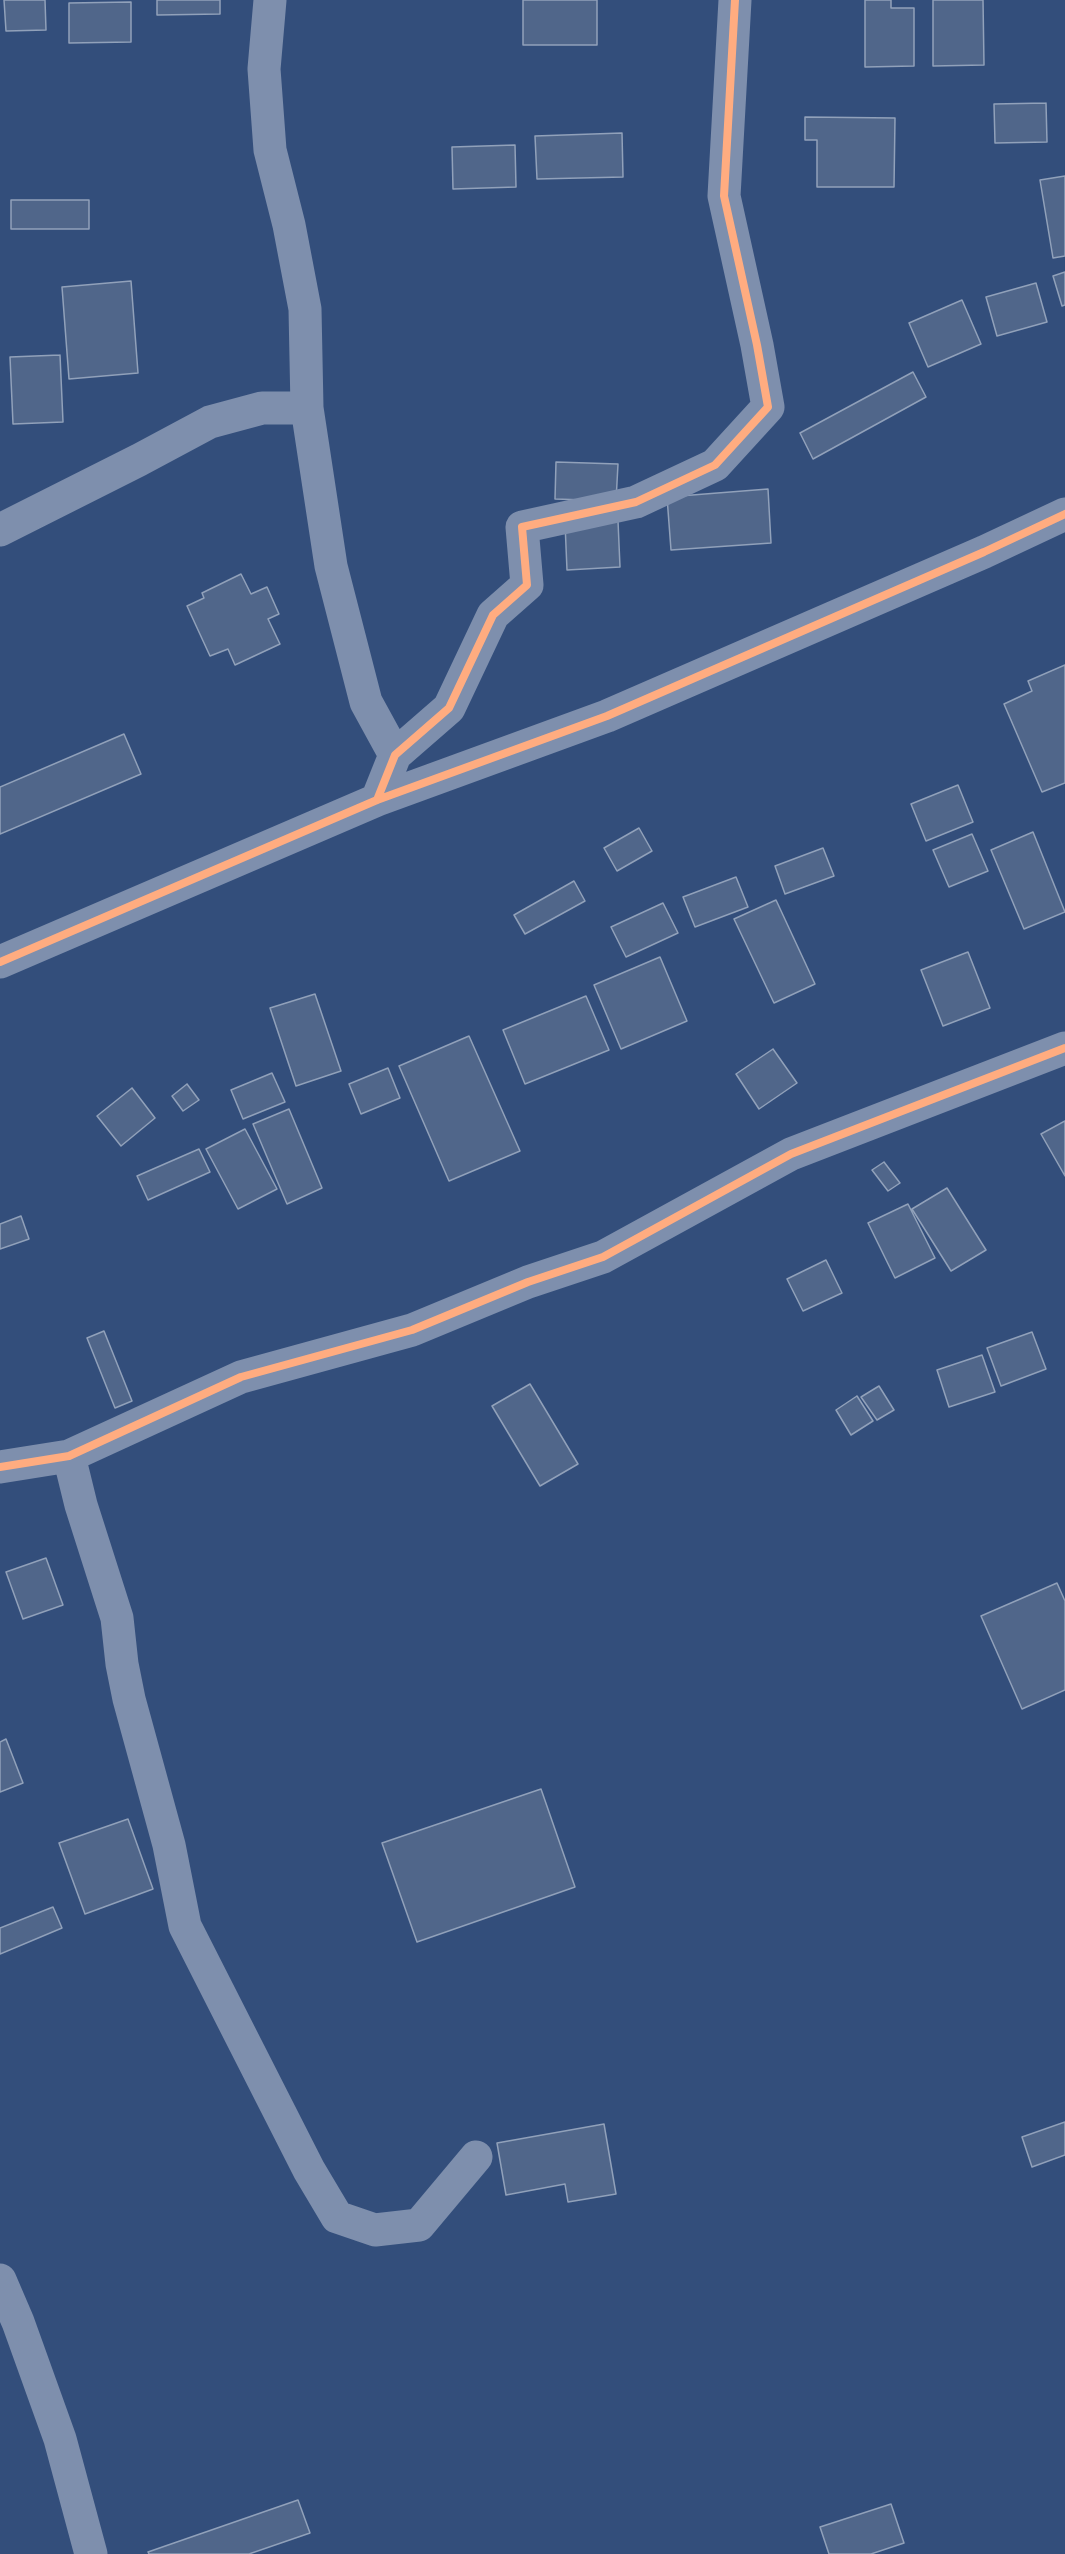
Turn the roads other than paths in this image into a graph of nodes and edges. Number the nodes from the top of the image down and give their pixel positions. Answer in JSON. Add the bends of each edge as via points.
{"nodes":[{"id":1,"x":270,"y":0,"type":"edge"},
{"id":2,"x":735,"y":0,"type":"edge"},
{"id":3,"x":307,"y":408,"type":"junction"},
{"id":4,"x":1065,"y":514,"type":"edge"},
{"id":5,"x":0,"y":530,"type":"edge"},
{"id":6,"x":394,"y":755,"type":"junction"},
{"id":7,"x":377,"y":801,"type":"junction"},
{"id":8,"x":0,"y":962,"type":"edge"},
{"id":9,"x":1065,"y":1048,"type":"edge"},
{"id":10,"x":69,"y":1456,"type":"junction"},
{"id":11,"x":0,"y":1467,"type":"edge"},
{"id":12,"x":476,"y":2157,"type":"dead end"},
{"id":13,"x":0,"y":2280,"type":"edge"},
{"id":14,"x":92,"y":2554,"type":"edge"}],
"edges":[{"from":1,"to":3,"type":"street","via":[[264,69],[270,150],[305,309]]},
{"from":2,"to":6,"type":"street","via":[[724,196],[768,407],[715,465],[636,502],[522,527],[527,585],[493,615],[449,708]]},
{"from":3,"to":5,"type":"street","via":[[262,408],[210,422]]},
{"from":3,"to":6,"type":"street","via":[[331,566],[366,702]]},
{"from":4,"to":7,"type":"street","via":[[607,716]]},
{"from":6,"to":7,"type":"street"},
{"from":7,"to":8,"type":"street"},
{"from":9,"to":10,"type":"street","via":[[791,1155],[603,1257],[528,1282],[412,1330],[242,1377]]},
{"from":10,"to":11,"type":"street"},
{"from":10,"to":12,"type":"street","via":[[117,1618],[129,1699],[169,1845],[185,1926],[309,2170],[337,2217],[375,2230],[419,2225]]},
{"from":13,"to":14,"type":"street","via":[[60,2439]]}]}
